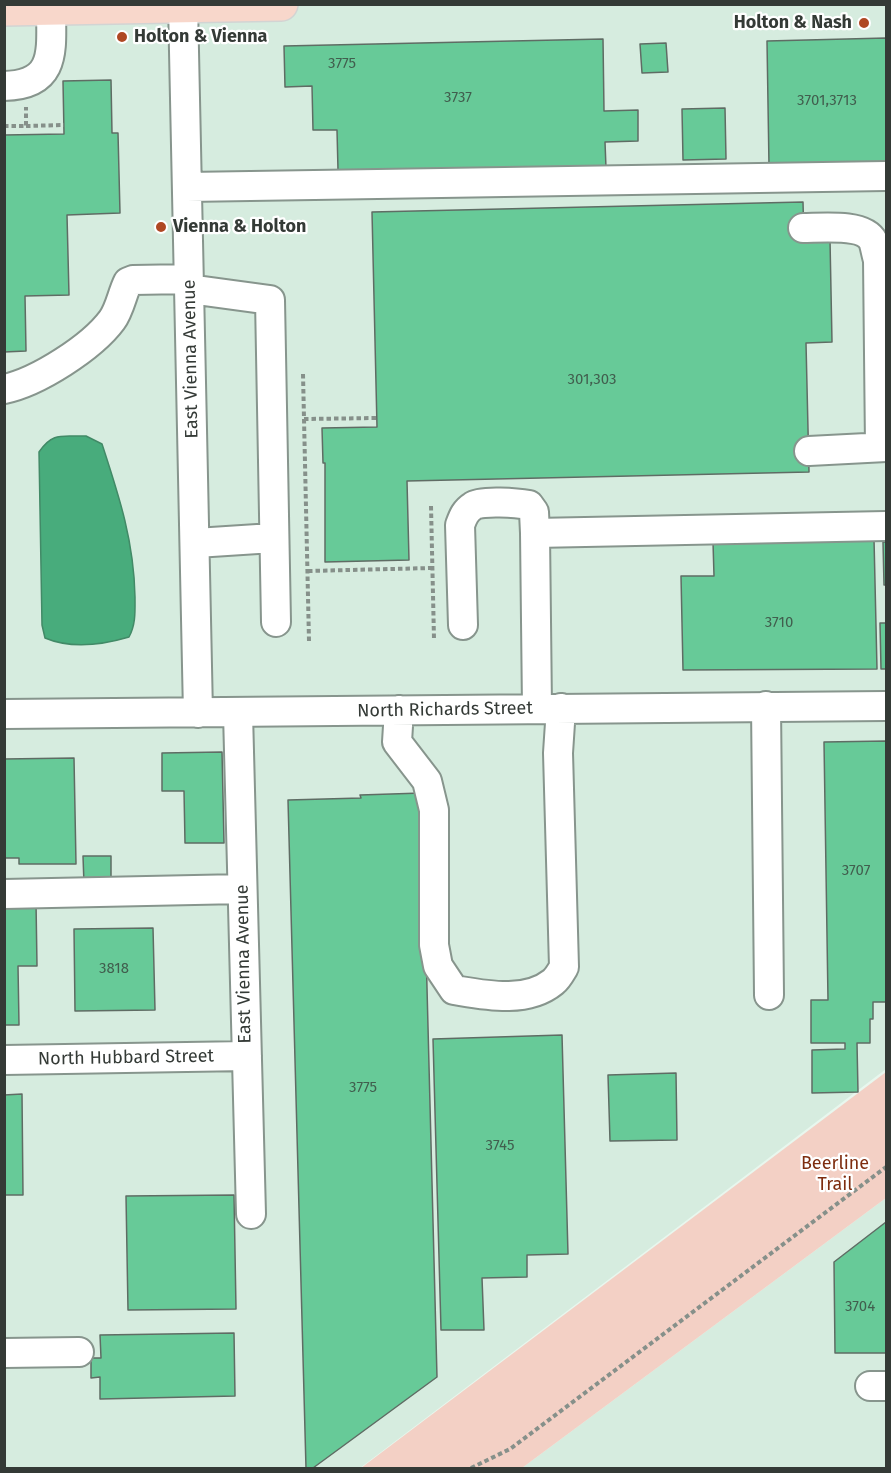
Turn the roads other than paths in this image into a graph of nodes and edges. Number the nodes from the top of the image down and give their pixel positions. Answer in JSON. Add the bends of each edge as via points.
{"nodes":[{"id":1,"x":281,"y":4,"type":"edge"},
{"id":2,"x":183,"y":5,"type":"edge"},
{"id":3,"x":51,"y":8,"type":"junction"},
{"id":4,"x":4,"y":9,"type":"edge"},
{"id":5,"x":4,"y":86,"type":"edge"},
{"id":6,"x":886,"y":176,"type":"edge"},
{"id":7,"x":187,"y":187,"type":"junction"},
{"id":8,"x":803,"y":228,"type":"dead end"},
{"id":9,"x":189,"y":284,"type":"junction"},
{"id":10,"x":4,"y":390,"type":"edge"},
{"id":11,"x":883,"y":447,"type":"edge"},
{"id":12,"x":809,"y":451,"type":"dead end"},
{"id":13,"x":886,"y":526,"type":"edge"},
{"id":14,"x":535,"y":533,"type":"junction"},
{"id":15,"x":273,"y":538,"type":"junction"},
{"id":16,"x":196,"y":543,"type":"junction"},
{"id":17,"x":276,"y":622,"type":"dead end"},
{"id":18,"x":463,"y":625,"type":"dead end"},
{"id":19,"x":766,"y":706,"type":"junction"},
{"id":20,"x":886,"y":706,"type":"edge"},
{"id":21,"x":549,"y":708,"type":"junction"},
{"id":22,"x":399,"y":710,"type":"junction"},
{"id":23,"x":198,"y":713,"type":"junction"},
{"id":24,"x":238,"y":713,"type":"junction"},
{"id":25,"x":4,"y":714,"type":"edge"},
{"id":26,"x":242,"y":889,"type":"junction"},
{"id":27,"x":4,"y":894,"type":"edge"},
{"id":28,"x":770,"y":995,"type":"dead end"},
{"id":29,"x":247,"y":1056,"type":"junction"},
{"id":30,"x":4,"y":1060,"type":"edge"},
{"id":31,"x":251,"y":1214,"type":"dead end"},
{"id":32,"x":79,"y":1352,"type":"dead end"},
{"id":33,"x":4,"y":1353,"type":"edge"}],
"edges":[{"from":1,"to":2,"type":"main road"},
{"from":2,"to":3,"type":"main road"},
{"from":2,"to":7,"type":"street","name":"East Vienna Avenue"},
{"from":3,"to":4,"type":"main road"},
{"from":3,"to":5,"type":"street","via":[[51,55],[42,74],[22,86]]},
{"from":6,"to":7,"type":"street"},
{"from":7,"to":9,"type":"street","name":"East Vienna Avenue"},
{"from":8,"to":11,"type":"street","via":[[844,228],[864,232],[872,239],[878,260]]},
{"from":9,"to":10,"type":"street","via":[[128,282],[104,330],[70,358]]},
{"from":9,"to":15,"type":"street","via":[[270,300]]},
{"from":9,"to":16,"type":"street","name":"East Vienna Avenue"},
{"from":11,"to":12,"type":"street"},
{"from":13,"to":14,"type":"street"},
{"from":14,"to":18,"type":"street","via":[[534,512],[529,505],[475,504],[464,513],[460,525]]},
{"from":14,"to":21,"type":"street"},
{"from":15,"to":16,"type":"street"},
{"from":15,"to":17,"type":"street"},
{"from":16,"to":23,"type":"street","name":"East Vienna Avenue"},
{"from":19,"to":20,"type":"street","name":"North Richards Street"},
{"from":19,"to":21,"type":"street","name":"North Richards Street"},
{"from":19,"to":28,"type":"street"},
{"from":21,"to":22,"type":"street","name":"North Richards Street"},
{"from":21,"to":22,"type":"street","via":[[558,753],[564,967],[555,981],[535,993],[494,996],[454,990],[438,966],[434,945],[434,810],[427,781],[397,742]]},
{"from":22,"to":24,"type":"street","name":"North Richards Street"},
{"from":23,"to":24,"type":"street","name":"North Richards Street"},
{"from":23,"to":25,"type":"street","name":"North Richards Street"},
{"from":24,"to":26,"type":"street","name":"East Vienna Avenue"},
{"from":26,"to":27,"type":"street"},
{"from":26,"to":29,"type":"street","name":"East Vienna Avenue"},
{"from":29,"to":30,"type":"street","name":"North Hubbard Street"},
{"from":29,"to":31,"type":"street","name":"East Vienna Avenue"},
{"from":32,"to":33,"type":"street"}]}
